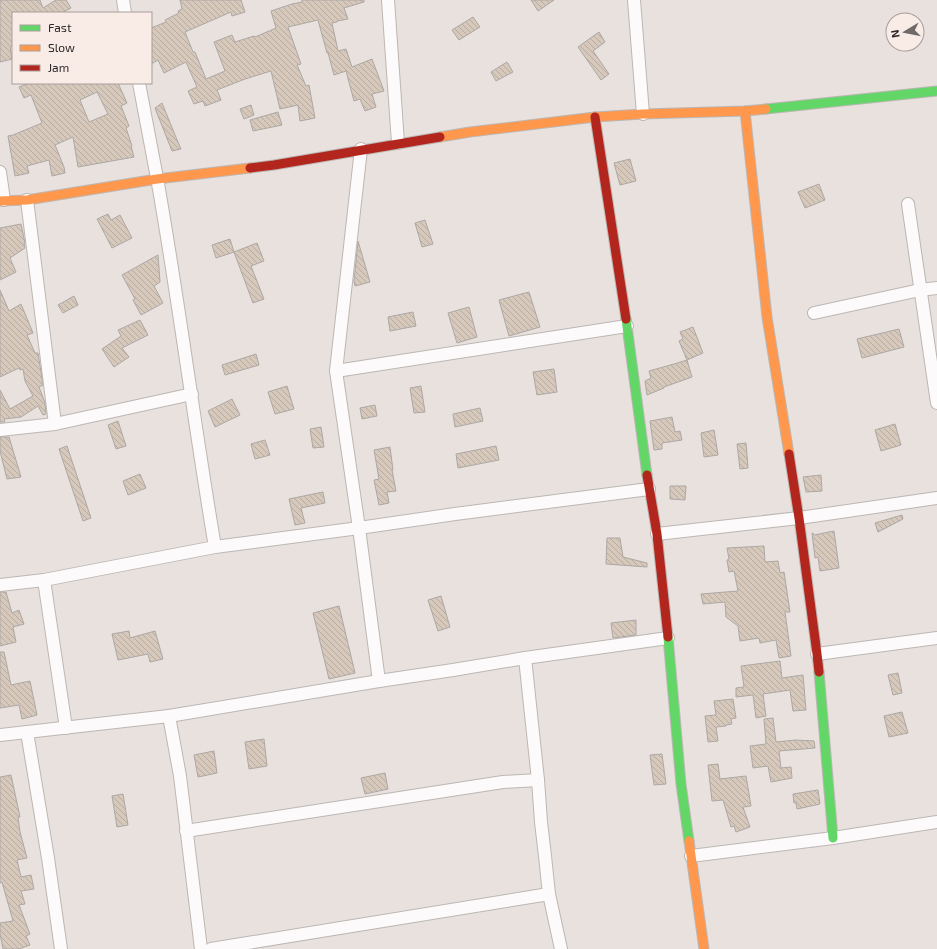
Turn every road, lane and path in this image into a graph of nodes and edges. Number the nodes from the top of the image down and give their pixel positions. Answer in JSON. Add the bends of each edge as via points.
{"nodes":[{"id":1,"x":123,"y":0,"type":"edge"},
{"id":2,"x":388,"y":0,"type":"edge"},
{"id":3,"x":634,"y":0,"type":"edge"},
{"id":4,"x":125,"y":12,"type":"edge"},
{"id":5,"x":139,"y":84,"type":"edge"},
{"id":6,"x":937,"y":91,"type":"edge"},
{"id":7,"x":745,"y":111,"type":"junction"},
{"id":8,"x":643,"y":114,"type":"junction"},
{"id":9,"x":595,"y":117,"type":"junction"},
{"id":10,"x":398,"y":143,"type":"junction"},
{"id":11,"x":361,"y":150,"type":"junction"},
{"id":12,"x":0,"y":172,"type":"edge"},
{"id":13,"x":157,"y":179,"type":"junction"},
{"id":14,"x":2,"y":200,"type":"edge"},
{"id":15,"x":27,"y":200,"type":"junction"},
{"id":16,"x":908,"y":204,"type":"dead end"},
{"id":17,"x":937,"y":288,"type":"edge"},
{"id":18,"x":920,"y":290,"type":"junction"},
{"id":19,"x":814,"y":313,"type":"dead end"},
{"id":20,"x":626,"y":326,"type":"junction"},
{"id":21,"x":336,"y":371,"type":"junction"},
{"id":22,"x":192,"y":394,"type":"junction"},
{"id":23,"x":937,"y":403,"type":"edge"},
{"id":24,"x":55,"y":424,"type":"junction"},
{"id":25,"x":0,"y":430,"type":"edge"},
{"id":26,"x":649,"y":489,"type":"junction"},
{"id":27,"x":937,"y":498,"type":"edge"},
{"id":28,"x":799,"y":518,"type":"junction"},
{"id":29,"x":359,"y":528,"type":"junction"},
{"id":30,"x":657,"y":534,"type":"junction"},
{"id":31,"x":215,"y":547,"type":"junction"},
{"id":32,"x":44,"y":580,"type":"junction"},
{"id":33,"x":0,"y":585,"type":"edge"},
{"id":34,"x":668,"y":638,"type":"junction"},
{"id":35,"x":937,"y":638,"type":"edge"},
{"id":36,"x":817,"y":654,"type":"junction"},
{"id":37,"x":525,"y":658,"type":"junction"},
{"id":38,"x":379,"y":681,"type":"junction"},
{"id":39,"x":169,"y":716,"type":"junction"},
{"id":40,"x":66,"y":728,"type":"junction"},
{"id":41,"x":27,"y":732,"type":"junction"},
{"id":42,"x":0,"y":735,"type":"edge"},
{"id":43,"x":538,"y":780,"type":"junction"},
{"id":44,"x":937,"y":822,"type":"edge"},
{"id":45,"x":186,"y":831,"type":"junction"},
{"id":46,"x":833,"y":838,"type":"junction"},
{"id":47,"x":691,"y":856,"type":"junction"},
{"id":48,"x":549,"y":894,"type":"junction"},
{"id":49,"x":62,"y":949,"type":"edge"},
{"id":50,"x":201,"y":949,"type":"edge"},
{"id":51,"x":211,"y":949,"type":"edge"},
{"id":52,"x":560,"y":949,"type":"edge"},
{"id":53,"x":704,"y":949,"type":"edge"}],
"edges":[{"from":1,"to":4,"type":"street"},
{"from":2,"to":10,"type":"street"},
{"from":3,"to":8,"type":"street"},
{"from":5,"to":13,"type":"street"},
{"from":6,"to":7,"type":"street"},
{"from":7,"to":8,"type":"street"},
{"from":7,"to":28,"type":"street","via":[[767,318]]},
{"from":8,"to":9,"type":"street"},
{"from":9,"to":10,"type":"street"},
{"from":9,"to":20,"type":"street"},
{"from":10,"to":11,"type":"street"},
{"from":11,"to":13,"type":"street","via":[[274,165]]},
{"from":11,"to":21,"type":"street"},
{"from":12,"to":14,"type":"street"},
{"from":13,"to":15,"type":"street"},
{"from":13,"to":22,"type":"street"},
{"from":14,"to":15,"type":"street"},
{"from":15,"to":24,"type":"street"},
{"from":16,"to":18,"type":"street"},
{"from":17,"to":18,"type":"street"},
{"from":18,"to":19,"type":"street"},
{"from":18,"to":23,"type":"street"},
{"from":20,"to":21,"type":"street"},
{"from":20,"to":26,"type":"street"},
{"from":21,"to":29,"type":"street"},
{"from":22,"to":24,"type":"street"},
{"from":22,"to":31,"type":"street"},
{"from":24,"to":25,"type":"street"},
{"from":26,"to":29,"type":"street"},
{"from":26,"to":30,"type":"street"},
{"from":27,"to":28,"type":"street"},
{"from":28,"to":30,"type":"street"},
{"from":28,"to":36,"type":"street"},
{"from":29,"to":31,"type":"street"},
{"from":29,"to":38,"type":"street"},
{"from":30,"to":34,"type":"street"},
{"from":31,"to":32,"type":"street"},
{"from":32,"to":33,"type":"street"},
{"from":32,"to":40,"type":"street"},
{"from":34,"to":37,"type":"street"},
{"from":34,"to":47,"type":"street","via":[[681,784]]},
{"from":35,"to":36,"type":"street"},
{"from":36,"to":46,"type":"street"},
{"from":37,"to":38,"type":"street"},
{"from":37,"to":43,"type":"street"},
{"from":38,"to":39,"type":"street"},
{"from":39,"to":40,"type":"street"},
{"from":39,"to":45,"type":"street","via":[[180,776]]},
{"from":40,"to":41,"type":"street"},
{"from":41,"to":42,"type":"street"},
{"from":41,"to":49,"type":"street"},
{"from":43,"to":45,"type":"street","via":[[503,782]]},
{"from":43,"to":48,"type":"street"},
{"from":44,"to":46,"type":"street"},
{"from":45,"to":50,"type":"street"},
{"from":46,"to":47,"type":"street"},
{"from":47,"to":53,"type":"street"},
{"from":48,"to":51,"type":"street"},
{"from":48,"to":52,"type":"street"}]}
